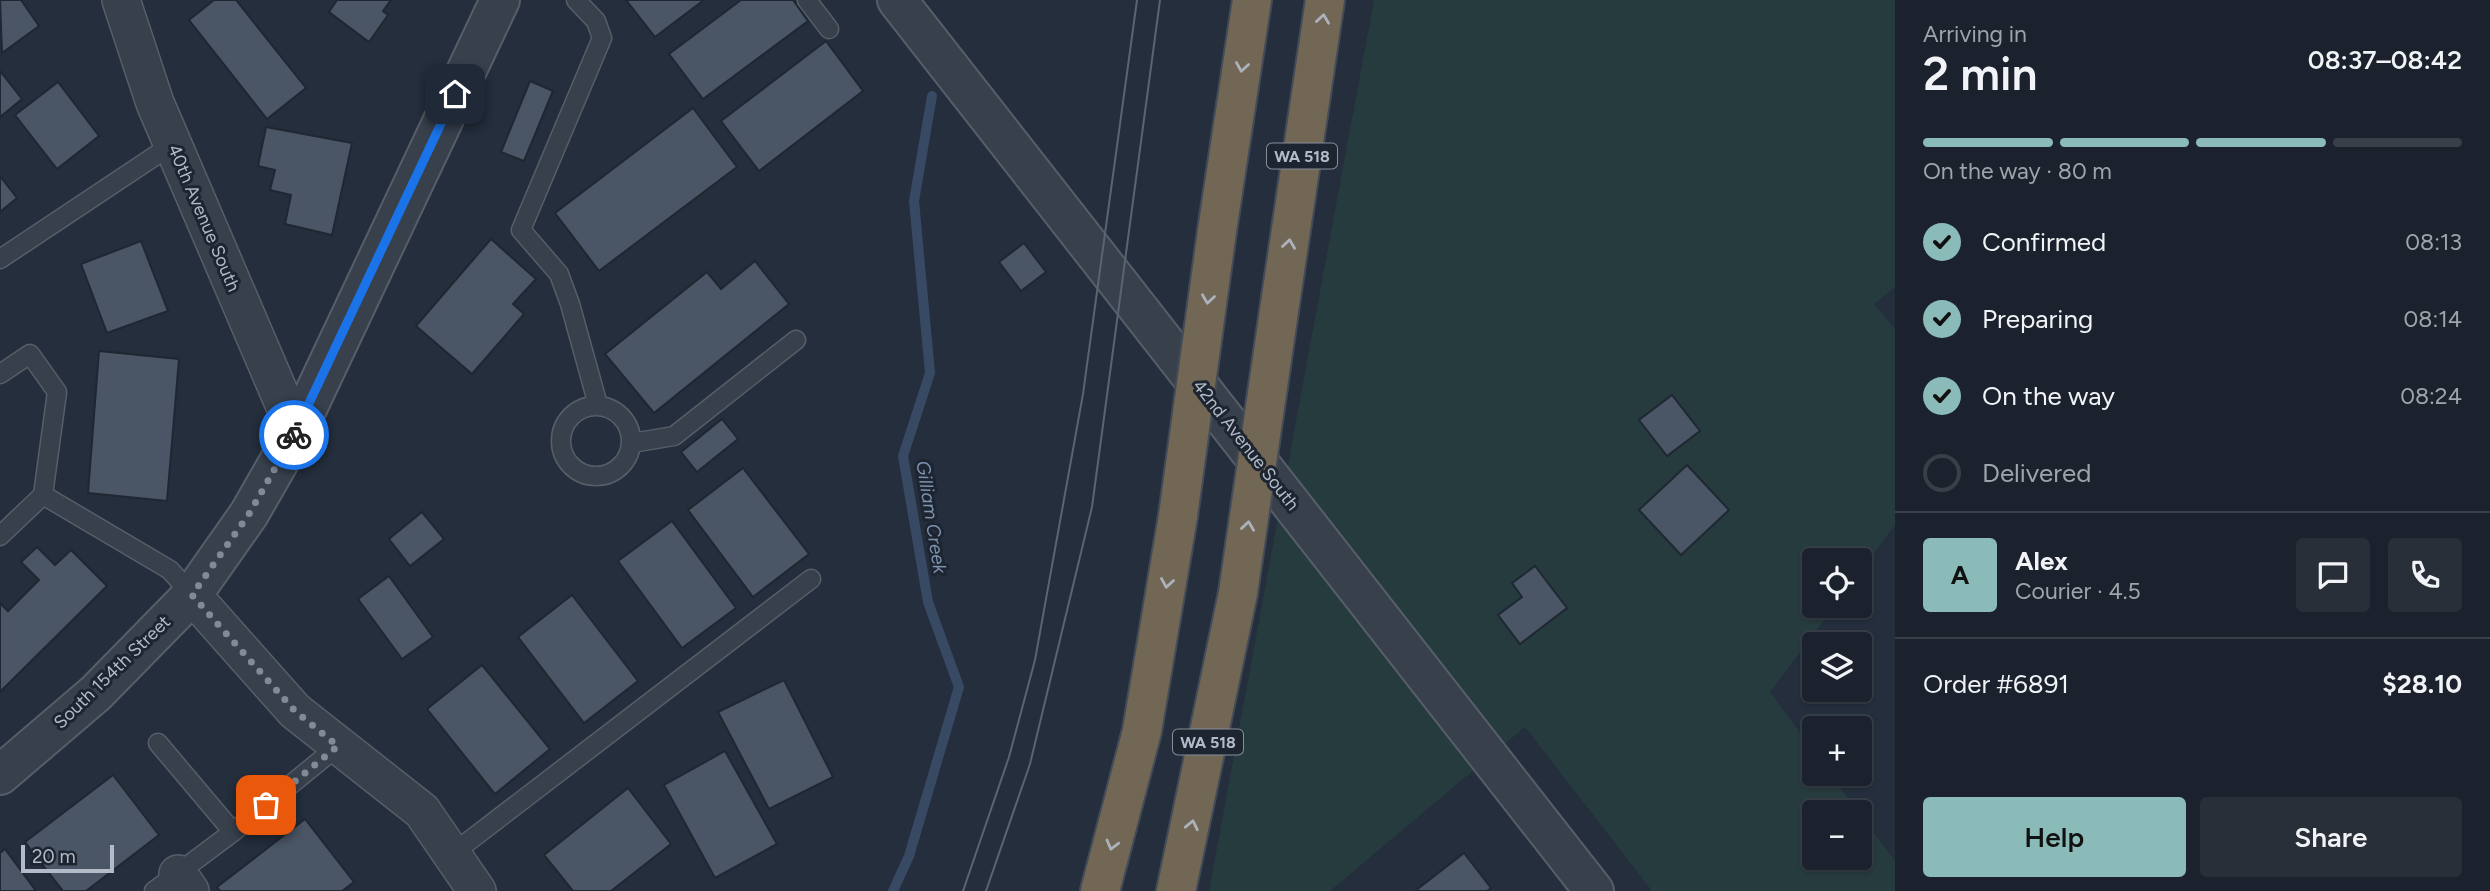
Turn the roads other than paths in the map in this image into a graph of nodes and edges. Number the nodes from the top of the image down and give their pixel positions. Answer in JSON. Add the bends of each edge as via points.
{"nodes":[{"id":1,"x":121,"y":0,"type":"edge"},
{"id":2,"x":500,"y":0,"type":"edge"},
{"id":3,"x":576,"y":0,"type":"edge"},
{"id":4,"x":807,"y":0,"type":"edge"},
{"id":5,"x":897,"y":0,"type":"edge"},
{"id":6,"x":1252,"y":0,"type":"edge"},
{"id":7,"x":1325,"y":0,"type":"edge"},
{"id":8,"x":829,"y":29,"type":"dead end"},
{"id":9,"x":173,"y":144,"type":"junction"},
{"id":10,"x":0,"y":259,"type":"edge"},
{"id":11,"x":796,"y":340,"type":"dead end"},
{"id":12,"x":0,"y":374,"type":"edge"},
{"id":13,"x":598,"y":405,"type":"junction"},
{"id":14,"x":296,"y":432,"type":"junction"},
{"id":15,"x":632,"y":443,"type":"junction"},
{"id":16,"x":43,"y":495,"type":"junction"},
{"id":17,"x":0,"y":536,"type":"edge"},
{"id":18,"x":811,"y":579,"type":"dead end"},
{"id":19,"x":192,"y":595,"type":"junction"},
{"id":20,"x":158,"y":743,"type":"dead end"},
{"id":21,"x":338,"y":746,"type":"junction"},
{"id":22,"x":0,"y":775,"type":"edge"},
{"id":23,"x":233,"y":832,"type":"junction"},
{"id":24,"x":452,"y":855,"type":"junction"},
{"id":25,"x":174,"y":885,"type":"edge"},
{"id":26,"x":477,"y":891,"type":"edge"},
{"id":27,"x":1100,"y":891,"type":"edge"},
{"id":28,"x":1176,"y":891,"type":"edge"},
{"id":29,"x":1594,"y":891,"type":"edge"}],
"edges":[{"from":1,"to":9,"type":"street","name":"40th Avenue South"},
{"from":2,"to":14,"type":"street","name":"South 154th Street"},
{"from":3,"to":13,"type":"lane","via":[[596,21],[602,38],[521,230],[559,274]]},
{"from":4,"to":8,"type":"lane"},
{"from":5,"to":29,"type":"street","name":"42nd Avenue South"},
{"from":6,"to":27,"type":"highway","one_way":true,"bridge":true,"via":[[1178,516],[1142,731]]},
{"from":28,"to":7,"type":"highway","number":"WA 518","one_way":true,"bridge":true,"via":[[1238,593]]},
{"from":9,"to":10,"type":"lane"},
{"from":9,"to":14,"type":"street","name":"40th Avenue South"},
{"from":11,"to":15,"type":"lane","via":[[674,436]]},
{"from":12,"to":16,"type":"lane","via":[[30,354],[57,392]]},
{"from":13,"to":15,"type":"lane","via":[[623,417]]},
{"from":13,"to":15,"type":"lane","via":[[573,414],[564,425],[563,452],[570,464],[595,476],[608,474],[620,467]]},
{"from":14,"to":19,"type":"street","name":"South 154th Street","via":[[249,514]]},
{"from":16,"to":17,"type":"lane"},
{"from":16,"to":19,"type":"lane","via":[[170,570]]},
{"from":18,"to":24,"type":"lane"},
{"from":19,"to":21,"type":"street","via":[[295,711]]},
{"from":19,"to":22,"type":"street","name":"South 154th Street","via":[[96,693]]},
{"from":20,"to":23,"type":"lane"},
{"from":21,"to":23,"type":"lane"},
{"from":21,"to":24,"type":"street","via":[[422,811]]},
{"from":23,"to":25,"type":"lane"},
{"from":24,"to":26,"type":"street"}]}
